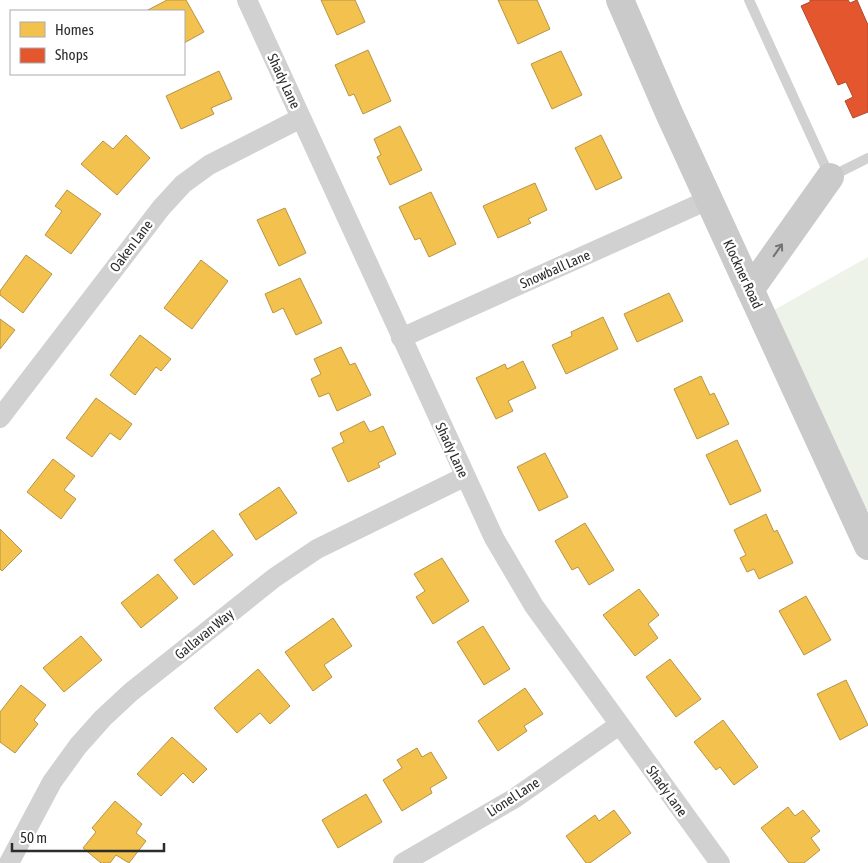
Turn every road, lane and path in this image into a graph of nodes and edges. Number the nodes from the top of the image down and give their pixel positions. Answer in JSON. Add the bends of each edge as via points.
{"nodes":[{"id":1,"x":247,"y":0,"type":"edge"},
{"id":2,"x":620,"y":0,"type":"edge"},
{"id":3,"x":749,"y":0,"type":"edge"},
{"id":4,"x":301,"y":118,"type":"junction"},
{"id":5,"x":868,"y":158,"type":"edge"},
{"id":6,"x":830,"y":177,"type":"junction"},
{"id":7,"x":708,"y":200,"type":"junction"},
{"id":8,"x":750,"y":290,"type":"junction"},
{"id":9,"x":401,"y":338,"type":"junction"},
{"id":10,"x":0,"y":418,"type":"edge"},
{"id":11,"x":464,"y":477,"type":"junction"},
{"id":12,"x":868,"y":546,"type":"edge"},
{"id":13,"x":619,"y":725,"type":"junction"},
{"id":14,"x":9,"y":863,"type":"edge"},
{"id":15,"x":403,"y":863,"type":"edge"},
{"id":16,"x":720,"y":863,"type":"edge"}],
"edges":[{"from":1,"to":4,"type":"street","name":"Shady Lane"},
{"from":2,"to":7,"type":"main road","name":"Klockner Road"},
{"from":3,"to":6,"type":"lane"},
{"from":4,"to":9,"type":"street","name":"Shady Lane"},
{"from":4,"to":10,"type":"street","name":"Oaken Lane","via":[[209,165],[183,184],[161,208]]},
{"from":5,"to":6,"type":"lane"},
{"from":8,"to":6,"type":"main road","one_way":true},
{"from":7,"to":8,"type":"main road","name":"Klockner Road"},
{"from":7,"to":9,"type":"street","name":"Snowball Lane"},
{"from":8,"to":12,"type":"main road","name":"Klockner Road"},
{"from":9,"to":11,"type":"street","name":"Shady Lane"},
{"from":11,"to":13,"type":"street","name":"Shady Lane","via":[[494,538],[534,606]]},
{"from":11,"to":14,"type":"street","name":"Gallavan Way","via":[[317,549],[274,578],[131,692],[72,753],[52,782]]},
{"from":13,"to":15,"type":"street","name":"Lionel Lane","via":[[515,798]]},
{"from":13,"to":16,"type":"street","name":"Shady Lane"}]}
